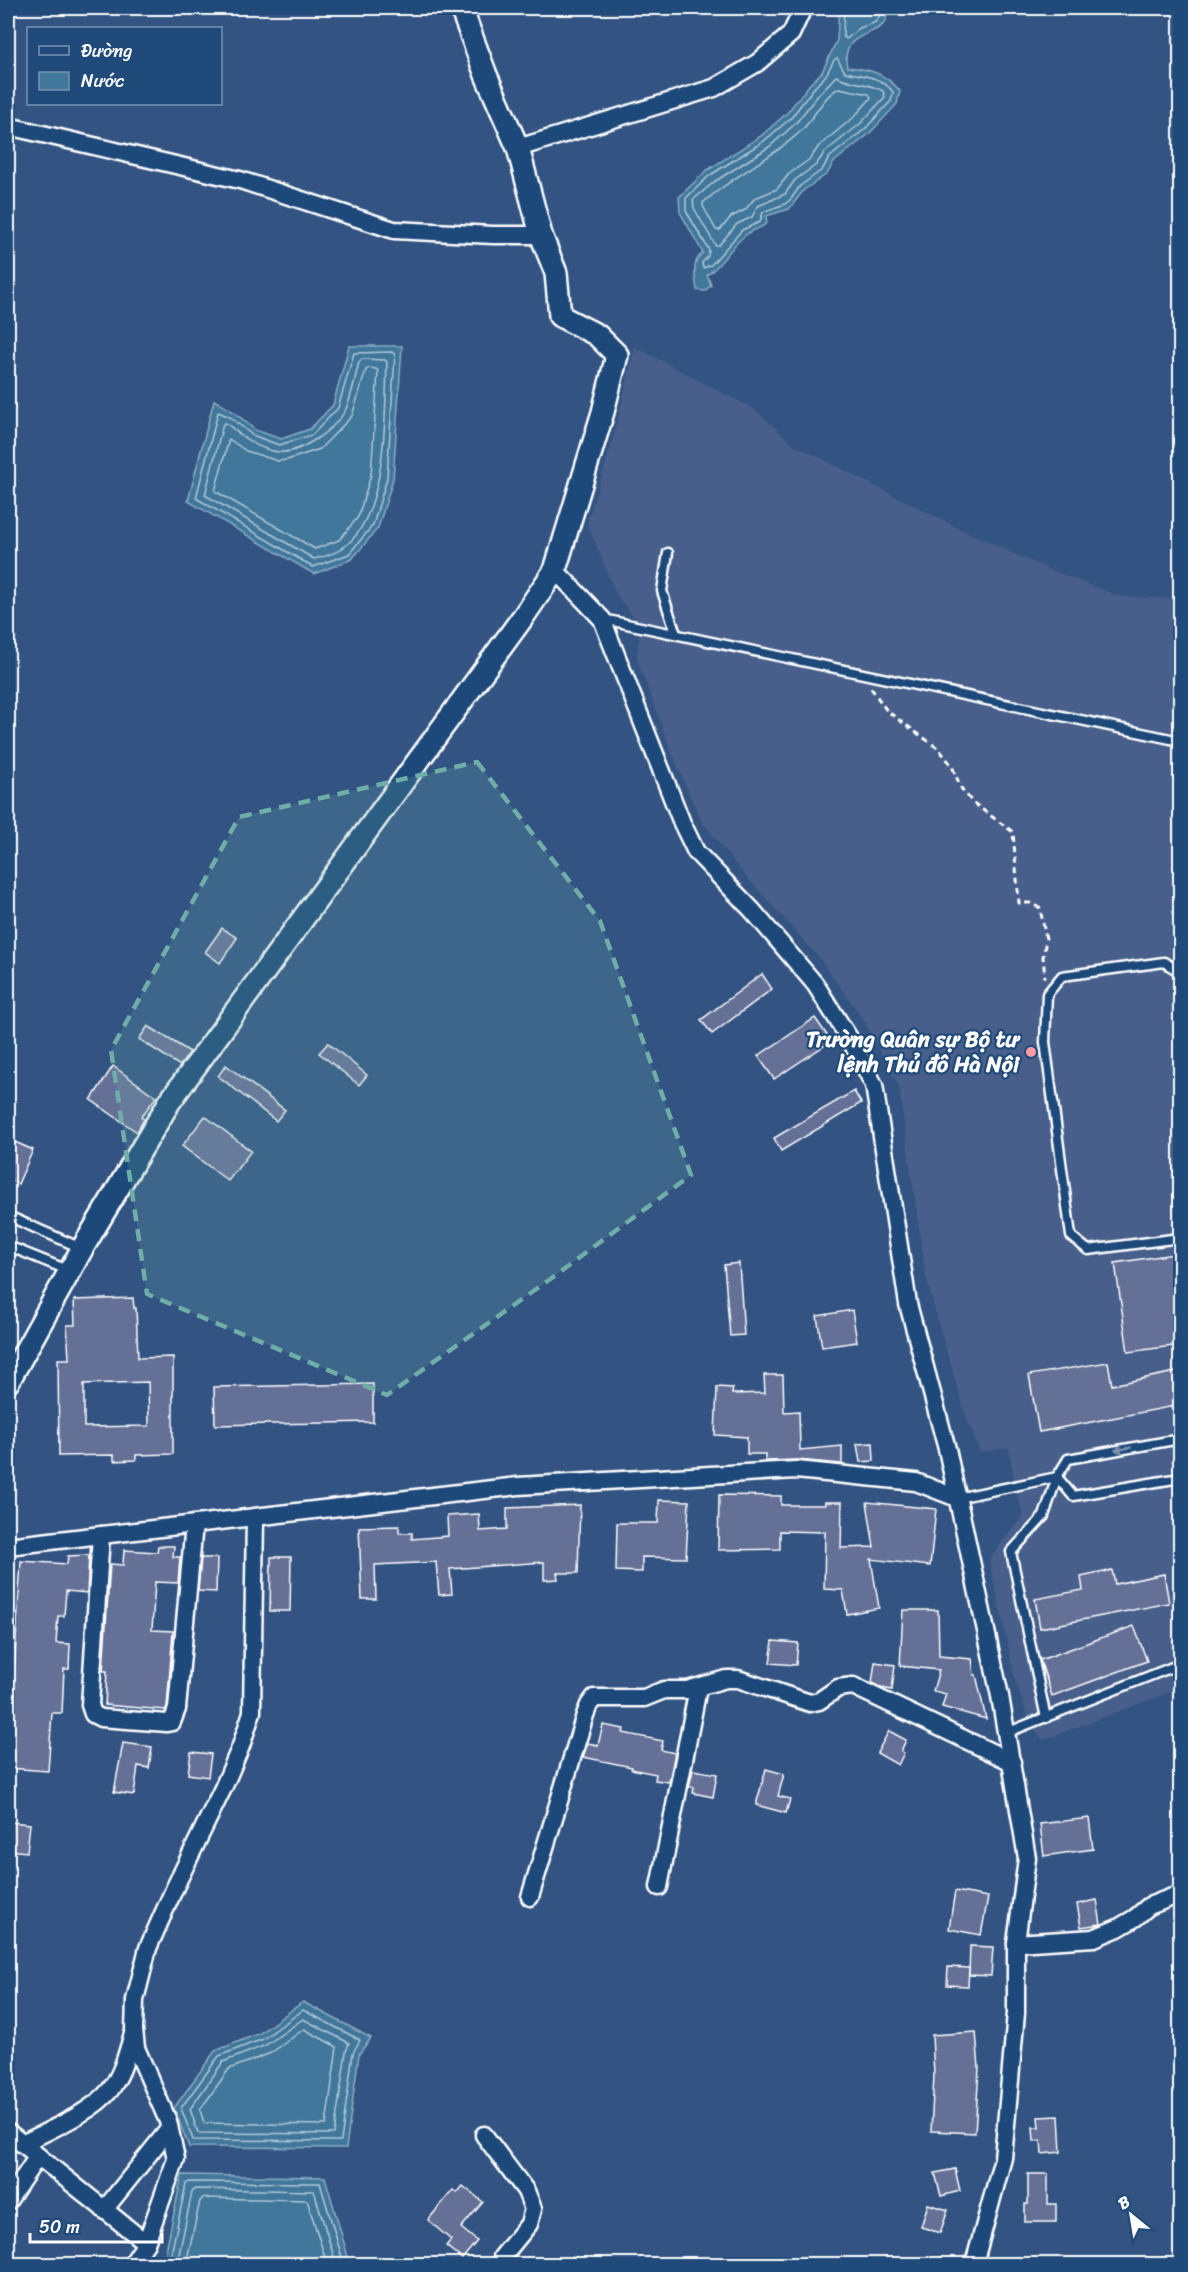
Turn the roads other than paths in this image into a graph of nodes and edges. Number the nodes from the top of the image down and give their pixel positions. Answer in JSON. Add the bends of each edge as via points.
{"nodes":[{"id":1,"x":461,"y":8,"type":"edge"},
{"id":2,"x":803,"y":8,"type":"edge"},
{"id":3,"x":8,"y":126,"type":"edge"},
{"id":4,"x":518,"y":148,"type":"junction"},
{"id":5,"x":541,"y":235,"type":"junction"},
{"id":6,"x":668,"y":553,"type":"dead end"},
{"id":7,"x":555,"y":570,"type":"junction"},
{"id":8,"x":602,"y":619,"type":"junction"},
{"id":9,"x":676,"y":634,"type":"junction"},
{"id":10,"x":1180,"y":741,"type":"edge"},
{"id":11,"x":1180,"y":972,"type":"edge"},
{"id":12,"x":8,"y":1216,"type":"edge"},
{"id":13,"x":1180,"y":1238,"type":"edge"},
{"id":14,"x":8,"y":1246,"type":"edge"},
{"id":15,"x":82,"y":1249,"type":"junction"},
{"id":16,"x":70,"y":1271,"type":"junction"},
{"id":17,"x":8,"y":1382,"type":"edge"},
{"id":18,"x":1180,"y":1439,"type":"edge"},
{"id":19,"x":1057,"y":1477,"type":"junction"},
{"id":20,"x":1180,"y":1478,"type":"edge"},
{"id":21,"x":957,"y":1498,"type":"junction"},
{"id":22,"x":255,"y":1517,"type":"junction"},
{"id":23,"x":194,"y":1524,"type":"junction"},
{"id":24,"x":101,"y":1535,"type":"junction"},
{"id":25,"x":8,"y":1546,"type":"edge"},
{"id":26,"x":1180,"y":1664,"type":"edge"},
{"id":27,"x":698,"y":1688,"type":"junction"},
{"id":28,"x":1046,"y":1718,"type":"junction"},
{"id":29,"x":1006,"y":1733,"type":"junction"},
{"id":30,"x":1012,"y":1762,"type":"junction"},
{"id":31,"x":659,"y":1887,"type":"dead end"},
{"id":32,"x":1180,"y":1894,"type":"edge"},
{"id":33,"x":530,"y":1897,"type":"dead end"},
{"id":34,"x":1016,"y":1943,"type":"junction"},
{"id":35,"x":134,"y":2030,"type":"junction"},
{"id":36,"x":169,"y":2129,"type":"junction"},
{"id":37,"x":8,"y":2132,"type":"edge"},
{"id":38,"x":484,"y":2135,"type":"dead end"},
{"id":39,"x":22,"y":2144,"type":"junction"},
{"id":40,"x":38,"y":2157,"type":"junction"},
{"id":41,"x":8,"y":2201,"type":"edge"},
{"id":42,"x":104,"y":2210,"type":"junction"},
{"id":43,"x":146,"y":2243,"type":"junction"},
{"id":44,"x":132,"y":2265,"type":"edge"},
{"id":45,"x":502,"y":2265,"type":"edge"},
{"id":46,"x":974,"y":2265,"type":"edge"}],
"edges":[{"from":1,"to":4,"type":"street"},
{"from":2,"to":4,"type":"street","via":[[791,33],[757,63],[714,88]]},
{"from":3,"to":5,"type":"street","via":[[240,180],[394,230]]},
{"from":4,"to":5,"type":"street"},
{"from":5,"to":7,"type":"street","via":[[556,273],[560,316],[597,335],[617,355]]},
{"from":6,"to":9,"type":"lane","via":[[662,591]]},
{"from":7,"to":8,"type":"street"},
{"from":7,"to":15,"type":"street","via":[[170,1101]]},
{"from":8,"to":9,"type":"lane"},
{"from":8,"to":21,"type":"street","via":[[696,852],[815,984],[874,1085],[908,1304]]},
{"from":9,"to":10,"type":"lane"},
{"from":11,"to":13,"type":"lane","via":[[1164,962],[1062,976],[1047,994],[1045,1042],[1071,1236],[1088,1250]]},
{"from":12,"to":15,"type":"lane"},
{"from":14,"to":16,"type":"lane"},
{"from":15,"to":16,"type":"street"},
{"from":16,"to":17,"type":"street"},
{"from":18,"to":19,"type":"lane","one_way":true,"via":[[1068,1459]]},
{"from":19,"to":20,"type":"lane","via":[[1073,1496]]},
{"from":19,"to":21,"type":"lane"},
{"from":19,"to":28,"type":"lane","via":[[1044,1516],[1011,1552]]},
{"from":21,"to":22,"type":"street","via":[[916,1482],[796,1470],[518,1486]]},
{"from":21,"to":29,"type":"street"},
{"from":22,"to":23,"type":"street"},
{"from":22,"to":35,"type":"street","via":[[252,1712],[224,1786],[148,1948],[135,2000]]},
{"from":23,"to":24,"type":"street"},
{"from":23,"to":24,"type":"street","via":[[177,1709],[172,1722],[167,1723],[101,1718],[93,1714],[90,1706]]},
{"from":24,"to":25,"type":"street"},
{"from":26,"to":28,"type":"lane"},
{"from":27,"to":30,"type":"street","via":[[738,1679],[810,1703],[838,1688],[853,1686]]},
{"from":27,"to":31,"type":"street"},
{"from":27,"to":33,"type":"street","via":[[664,1690],[634,1699],[594,1698]]},
{"from":28,"to":29,"type":"lane"},
{"from":29,"to":30,"type":"street"},
{"from":30,"to":34,"type":"street","via":[[1027,1858]]},
{"from":32,"to":34,"type":"street","via":[[1149,1906],[1135,1918],[1094,1938]]},
{"from":34,"to":46,"type":"street","via":[[1016,2013],[1003,2158]]},
{"from":35,"to":36,"type":"street","via":[[140,2059]]},
{"from":35,"to":39,"type":"street","via":[[123,2068],[109,2091],[82,2112]]},
{"from":36,"to":42,"type":"street"},
{"from":36,"to":43,"type":"street","via":[[176,2159]]},
{"from":37,"to":39,"type":"street"},
{"from":38,"to":45,"type":"street","via":[[526,2191],[533,2209],[529,2224],[502,2257]]},
{"from":39,"to":40,"type":"street"},
{"from":40,"to":41,"type":"street"},
{"from":40,"to":42,"type":"street"},
{"from":42,"to":43,"type":"street"},
{"from":43,"to":44,"type":"street"}]}
